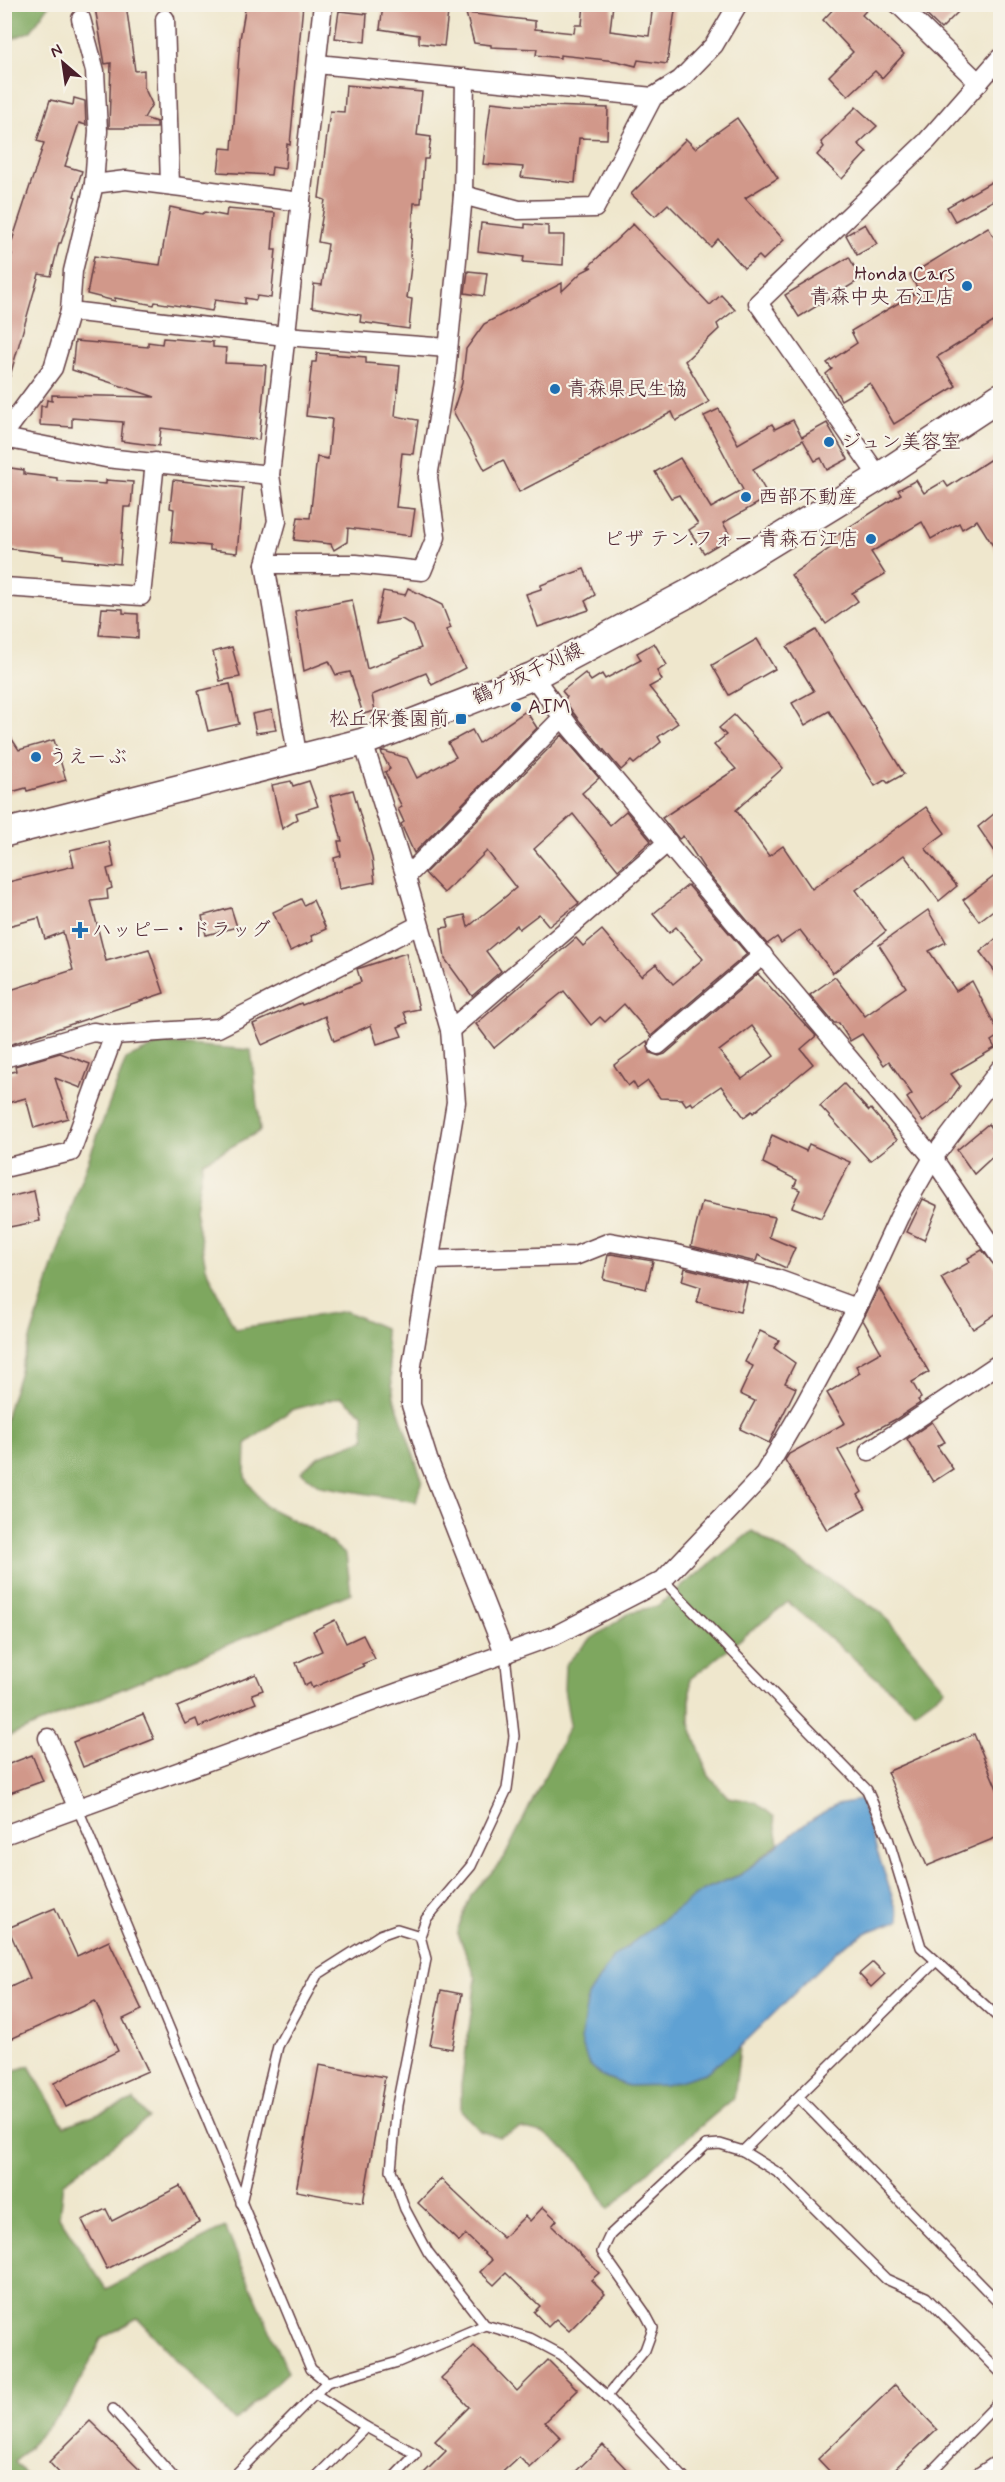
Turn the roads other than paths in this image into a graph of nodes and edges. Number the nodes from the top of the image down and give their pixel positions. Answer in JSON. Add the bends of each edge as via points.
{"nodes":[{"id":1,"x":323,"y":4,"type":"edge"},
{"id":2,"x":738,"y":4,"type":"edge"},
{"id":3,"x":898,"y":4,"type":"edge"},
{"id":4,"x":81,"y":19,"type":"dead end"},
{"id":5,"x":165,"y":19,"type":"dead end"},
{"id":6,"x":1000,"y":58,"type":"edge"},
{"id":7,"x":317,"y":64,"type":"junction"},
{"id":8,"x":465,"y":78,"type":"junction"},
{"id":9,"x":979,"y":83,"type":"junction"},
{"id":10,"x":653,"y":97,"type":"junction"},
{"id":11,"x":94,"y":184,"type":"junction"},
{"id":12,"x":170,"y":185,"type":"junction"},
{"id":13,"x":463,"y":195,"type":"junction"},
{"id":14,"x":301,"y":201,"type":"junction"},
{"id":15,"x":70,"y":311,"type":"junction"},
{"id":16,"x":285,"y":336,"type":"junction"},
{"id":17,"x":448,"y":348,"type":"junction"},
{"id":18,"x":1000,"y":397,"type":"edge"},
{"id":19,"x":4,"y":436,"type":"edge"},
{"id":20,"x":155,"y":462,"type":"junction"},
{"id":21,"x":270,"y":475,"type":"junction"},
{"id":22,"x":879,"y":477,"type":"junction"},
{"id":23,"x":265,"y":564,"type":"junction"},
{"id":24,"x":4,"y":587,"type":"edge"},
{"id":25,"x":533,"y":675,"type":"junction"},
{"id":26,"x":562,"y":718,"type":"junction"},
{"id":27,"x":363,"y":742,"type":"junction"},
{"id":28,"x":298,"y":760,"type":"junction"},
{"id":29,"x":4,"y":833,"type":"edge"},
{"id":30,"x":668,"y":842,"type":"junction"},
{"id":31,"x":406,"y":877,"type":"junction"},
{"id":32,"x":419,"y":925,"type":"junction"},
{"id":33,"x":763,"y":955,"type":"junction"},
{"id":34,"x":450,"y":1030,"type":"junction"},
{"id":35,"x":114,"y":1035,"type":"junction"},
{"id":36,"x":658,"y":1045,"type":"dead end"},
{"id":37,"x":4,"y":1058,"type":"edge"},
{"id":38,"x":1000,"y":1069,"type":"edge"},
{"id":39,"x":933,"y":1158,"type":"junction"},
{"id":40,"x":4,"y":1168,"type":"edge"},
{"id":41,"x":1000,"y":1257,"type":"edge"},
{"id":42,"x":431,"y":1260,"type":"junction"},
{"id":43,"x":857,"y":1308,"type":"junction"},
{"id":44,"x":1000,"y":1364,"type":"edge"},
{"id":45,"x":869,"y":1451,"type":"dead end"},
{"id":46,"x":663,"y":1580,"type":"junction"},
{"id":47,"x":505,"y":1655,"type":"junction"},
{"id":48,"x":48,"y":1738,"type":"dead end"},
{"id":49,"x":78,"y":1809,"type":"junction"},
{"id":50,"x":4,"y":1835,"type":"edge"},
{"id":51,"x":420,"y":1936,"type":"junction"},
{"id":52,"x":936,"y":1961,"type":"junction"},
{"id":53,"x":1000,"y":2019,"type":"edge"},
{"id":54,"x":799,"y":2098,"type":"junction"},
{"id":55,"x":743,"y":2151,"type":"junction"},
{"id":56,"x":241,"y":2203,"type":"junction"},
{"id":57,"x":1000,"y":2304,"type":"edge"},
{"id":58,"x":485,"y":2325,"type":"junction"},
{"id":59,"x":1000,"y":2372,"type":"edge"},
{"id":60,"x":327,"y":2382,"type":"junction"},
{"id":61,"x":315,"y":2394,"type":"junction"},
{"id":62,"x":607,"y":2396,"type":"junction"},
{"id":63,"x":1000,"y":2401,"type":"edge"},
{"id":64,"x":113,"y":2409,"type":"dead end"},
{"id":65,"x":366,"y":2427,"type":"junction"},
{"id":66,"x":1000,"y":2458,"type":"edge"},
{"id":67,"x":174,"y":2478,"type":"edge"},
{"id":68,"x":232,"y":2478,"type":"edge"},
{"id":69,"x":315,"y":2478,"type":"edge"},
{"id":70,"x":393,"y":2478,"type":"edge"},
{"id":71,"x":684,"y":2478,"type":"edge"},
{"id":72,"x":925,"y":2478,"type":"edge"},
{"id":73,"x":970,"y":2478,"type":"edge"}],
"edges":[{"from":1,"to":7,"type":"street"},
{"from":2,"to":10,"type":"street","via":[[714,45],[680,80]]},
{"from":3,"to":9,"type":"street"},
{"from":4,"to":11,"type":"street","via":[[95,70],[98,131]]},
{"from":5,"to":12,"type":"street"},
{"from":6,"to":9,"type":"street"},
{"from":7,"to":8,"type":"street"},
{"from":7,"to":14,"type":"street"},
{"from":8,"to":10,"type":"street"},
{"from":8,"to":13,"type":"street"},
{"from":9,"to":22,"type":"street","via":[[927,141],[758,303]]},
{"from":10,"to":13,"type":"street","via":[[595,208],[519,210]]},
{"from":11,"to":12,"type":"street","via":[[126,180]]},
{"from":11,"to":15,"type":"street","via":[[73,272]]},
{"from":12,"to":14,"type":"street"},
{"from":13,"to":17,"type":"street"},
{"from":14,"to":16,"type":"street"},
{"from":15,"to":16,"type":"street"},
{"from":15,"to":19,"type":"street","via":[[53,368]]},
{"from":16,"to":17,"type":"street"},
{"from":16,"to":21,"type":"street"},
{"from":17,"to":23,"type":"street","via":[[428,477],[436,537],[422,571],[356,564]]},
{"from":18,"to":22,"type":"main road","name":"鶴ケ坂千刈線"},
{"from":19,"to":20,"type":"street","via":[[106,458]]},
{"from":20,"to":21,"type":"street"},
{"from":20,"to":24,"type":"street","via":[[141,596]]},
{"from":21,"to":23,"type":"street","via":[[277,521]]},
{"from":22,"to":25,"type":"main road","name":"鶴ケ坂千刈線","via":[[691,592]]},
{"from":23,"to":28,"type":"street"},
{"from":25,"to":26,"type":"street"},
{"from":25,"to":27,"type":"main road","name":"鶴ケ坂千刈線"},
{"from":26,"to":30,"type":"street"},
{"from":26,"to":31,"type":"street"},
{"from":27,"to":28,"type":"main road","name":"鶴ケ坂千刈線"},
{"from":27,"to":31,"type":"street"},
{"from":28,"to":29,"type":"main road","name":"鶴ケ坂千刈線"},
{"from":30,"to":33,"type":"street"},
{"from":30,"to":34,"type":"street"},
{"from":31,"to":32,"type":"street"},
{"from":32,"to":34,"type":"street"},
{"from":32,"to":35,"type":"street","via":[[218,1028]]},
{"from":33,"to":36,"type":"street"},
{"from":33,"to":39,"type":"street"},
{"from":34,"to":42,"type":"street","via":[[456,1102]]},
{"from":35,"to":37,"type":"street","via":[[93,1032]]},
{"from":35,"to":40,"type":"street","via":[[71,1152]]},
{"from":38,"to":39,"type":"street"},
{"from":39,"to":41,"type":"street"},
{"from":39,"to":43,"type":"street","via":[[899,1217]]},
{"from":42,"to":43,"type":"street","via":[[576,1256],[610,1242],[777,1279]]},
{"from":42,"to":47,"type":"street","via":[[411,1371],[411,1405]]},
{"from":43,"to":46,"type":"street","via":[[764,1474]]},
{"from":44,"to":45,"type":"street"},
{"from":46,"to":47,"type":"street","via":[[556,1635]]},
{"from":46,"to":52,"type":"lane","via":[[867,1790],[888,1838],[921,1947]]},
{"from":47,"to":49,"type":"street"},
{"from":47,"to":51,"type":"lane","via":[[514,1736],[507,1789],[471,1866],[426,1919]]},
{"from":48,"to":49,"type":"street"},
{"from":49,"to":50,"type":"street"},
{"from":49,"to":56,"type":"lane"},
{"from":51,"to":56,"type":"lane","via":[[397,1929],[380,1935],[317,1975],[278,2046]]},
{"from":51,"to":58,"type":"lane","via":[[426,1959],[397,2104],[391,2170],[428,2252]]},
{"from":52,"to":53,"type":"lane"},
{"from":52,"to":54,"type":"lane"},
{"from":54,"to":55,"type":"lane"},
{"from":54,"to":57,"type":"lane"},
{"from":55,"to":59,"type":"lane","via":[[780,2174],[885,2279],[926,2297]]},
{"from":55,"to":62,"type":"lane","via":[[720,2144],[706,2145],[610,2235],[602,2253],[653,2328],[645,2350]]},
{"from":56,"to":60,"type":"lane","via":[[310,2369]]},
{"from":58,"to":60,"type":"lane","via":[[398,2362]]},
{"from":58,"to":62,"type":"lane","via":[[530,2338],[562,2355]]},
{"from":60,"to":61,"type":"lane"},
{"from":61,"to":65,"type":"lane"},
{"from":61,"to":68,"type":"lane"},
{"from":62,"to":71,"type":"lane"},
{"from":63,"to":72,"type":"lane"},
{"from":64,"to":67,"type":"lane"},
{"from":65,"to":69,"type":"lane"},
{"from":65,"to":70,"type":"lane","via":[[416,2454]]},
{"from":66,"to":73,"type":"lane"}]}
